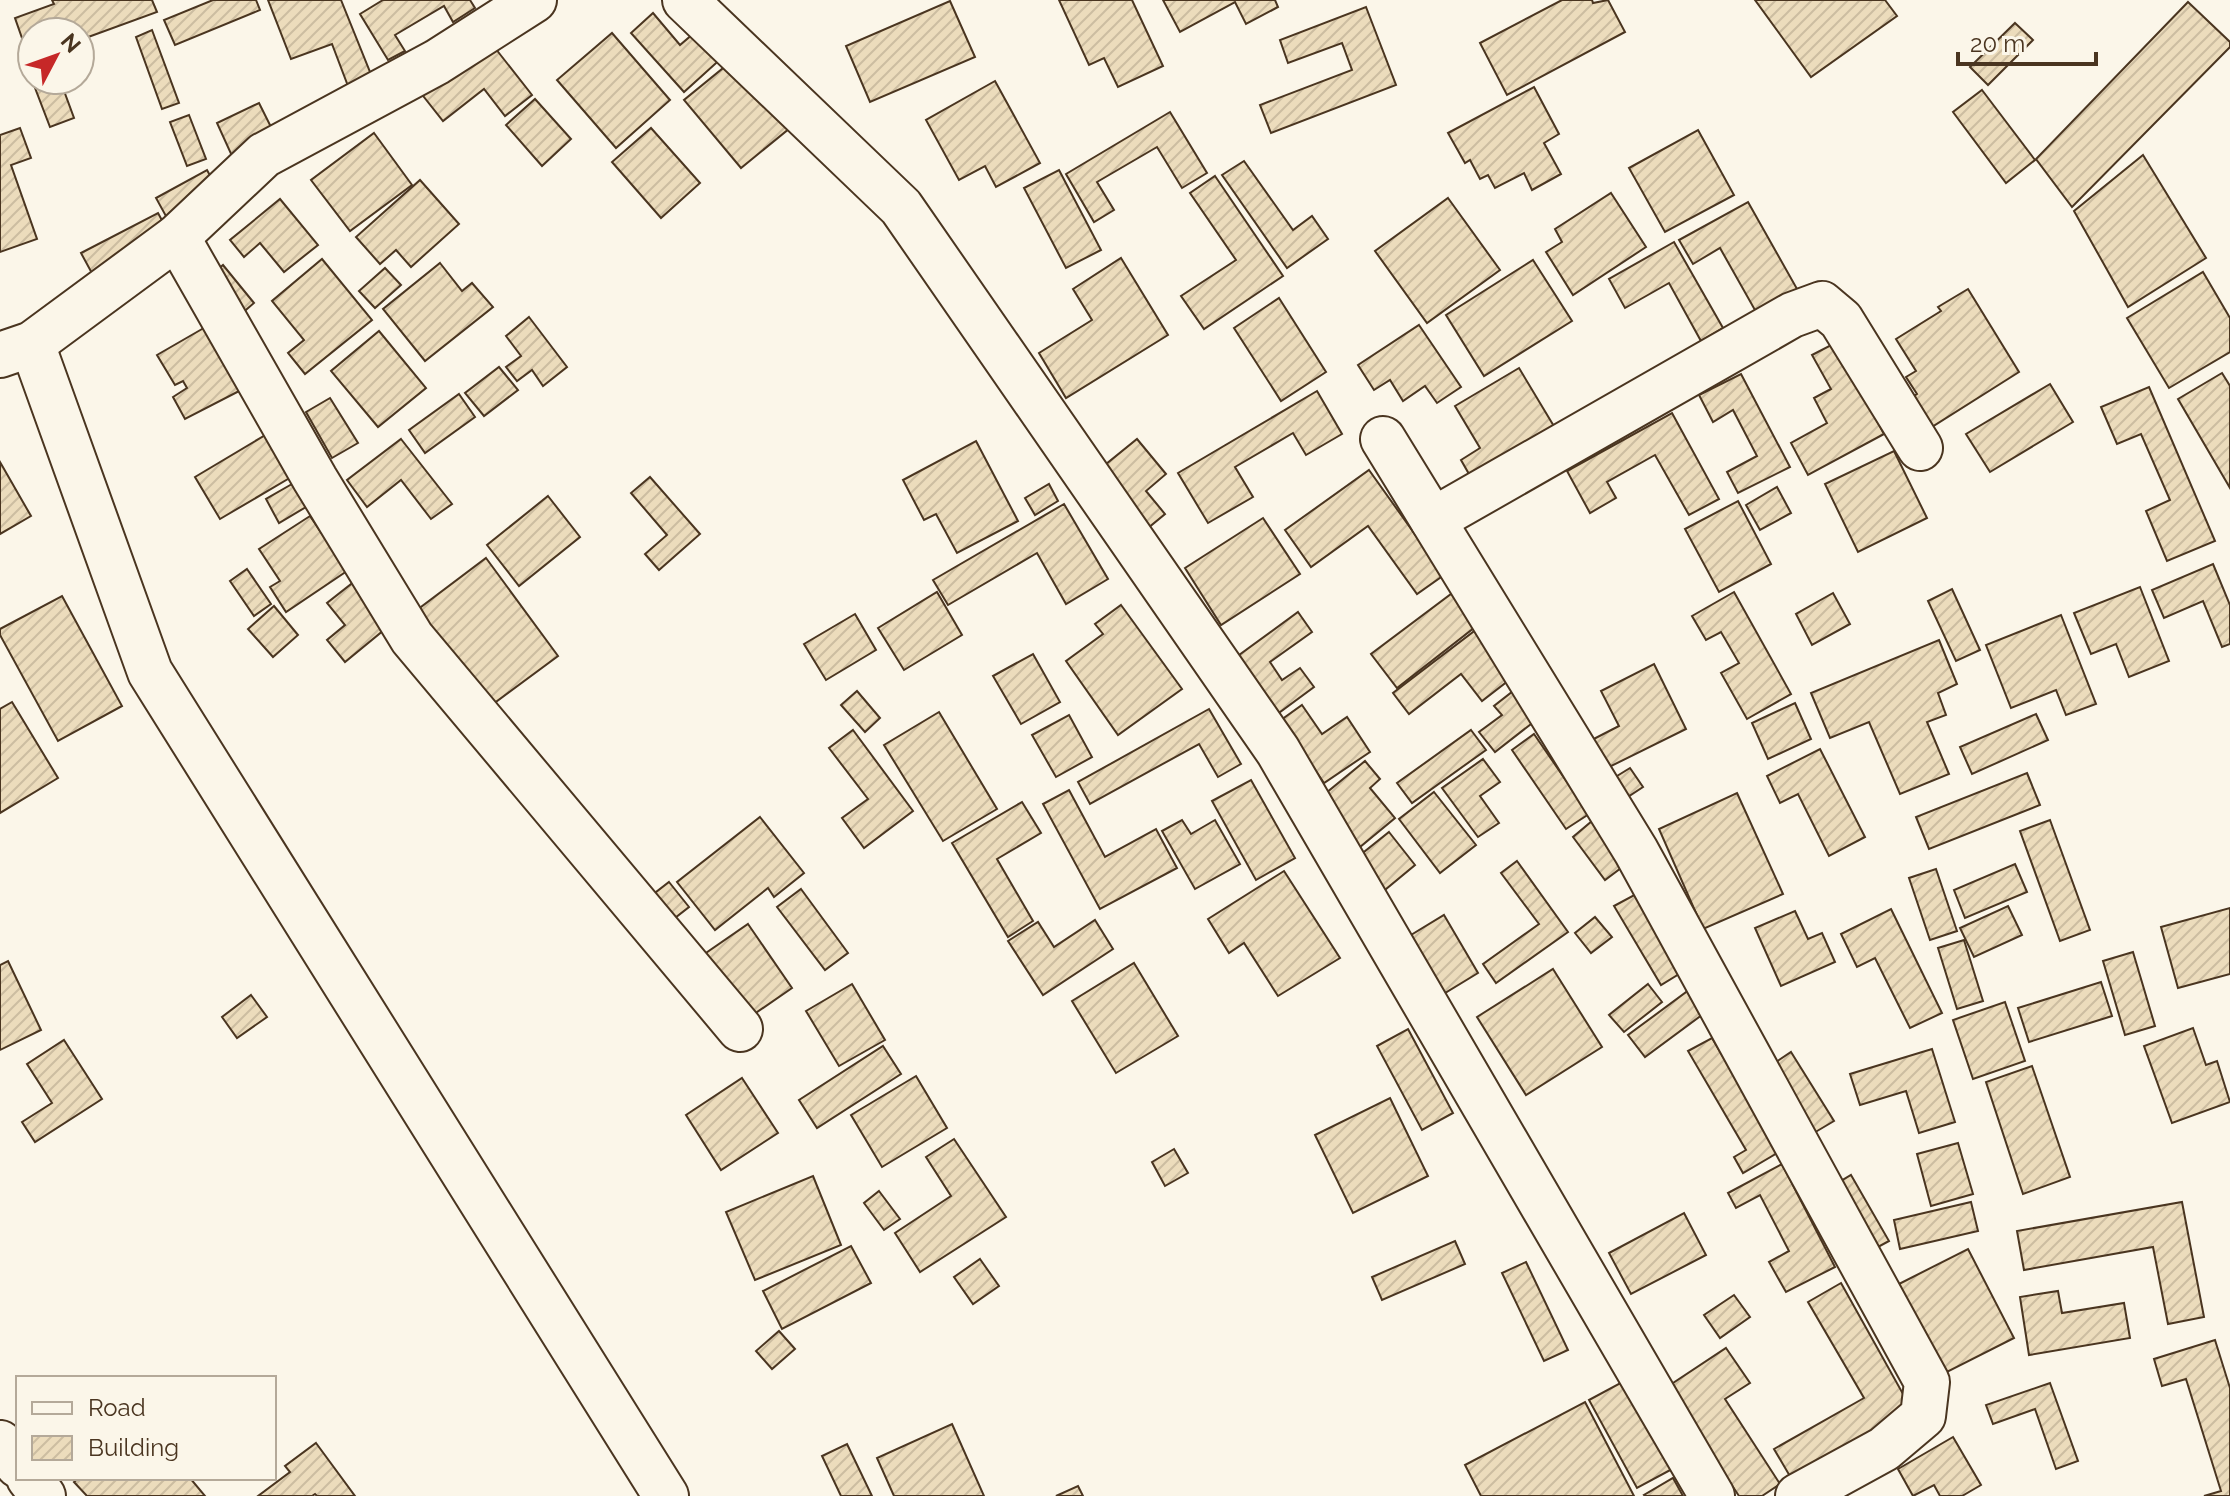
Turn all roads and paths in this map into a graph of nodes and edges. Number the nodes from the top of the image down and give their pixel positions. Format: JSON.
{"nodes":[{"id":1,"x":534,"y":0,"type":"edge"},
{"id":2,"x":685,"y":0,"type":"edge"},
{"id":3,"x":177,"y":237,"type":"junction"},
{"id":4,"x":16,"y":350,"type":"edge"},
{"id":5,"x":1383,"y":439,"type":"dead end"},
{"id":6,"x":1920,"y":448,"type":"dead end"},
{"id":7,"x":1433,"y":520,"type":"junction"},
{"id":8,"x":740,"y":1029,"type":"dead end"},
{"id":9,"x":0,"y":1443,"type":"edge"},
{"id":10,"x":16,"y":1463,"type":"edge"},
{"id":11,"x":31,"y":1480,"type":"edge"},
{"id":12,"x":43,"y":1496,"type":"edge"},
{"id":13,"x":666,"y":1496,"type":"edge"},
{"id":14,"x":1712,"y":1496,"type":"edge"},
{"id":15,"x":1798,"y":1496,"type":"edge"}],
"edges":[{"from":1,"to":3,"type":"street"},
{"from":2,"to":14,"type":"street"},
{"from":3,"to":4,"type":"street"},
{"from":3,"to":8,"type":"street"},
{"from":4,"to":13,"type":"street"},
{"from":5,"to":7,"type":"street"},
{"from":6,"to":7,"type":"street"},
{"from":7,"to":15,"type":"street"},
{"from":9,"to":10,"type":"street"},
{"from":11,"to":12,"type":"street"}]}
